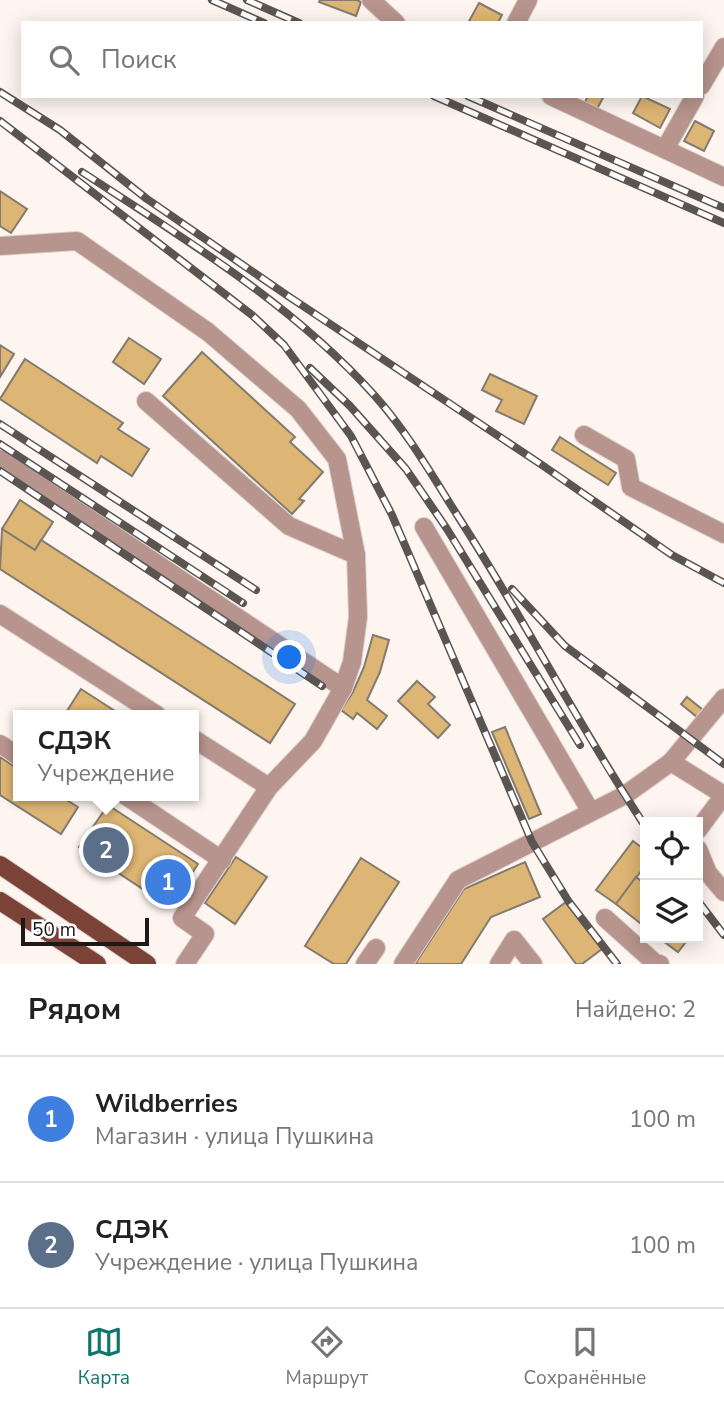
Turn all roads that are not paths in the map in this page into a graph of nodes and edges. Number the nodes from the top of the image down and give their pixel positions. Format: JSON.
{"nodes":[{"id":1,"x":371,"y":0,"type":"edge"},
{"id":2,"x":528,"y":0,"type":"edge"},
{"id":3,"x":394,"y":21,"type":"edge"},
{"id":4,"x":517,"y":21,"type":"edge"},
{"id":5,"x":724,"y":47,"type":"edge"},
{"id":6,"x":703,"y":83,"type":"edge"},
{"id":7,"x":555,"y":98,"type":"edge"},
{"id":8,"x":694,"y":98,"type":"edge"},
{"id":9,"x":665,"y":149,"type":"junction"},
{"id":10,"x":724,"y":177,"type":"edge"},
{"id":11,"x":0,"y":246,"type":"edge"},
{"id":12,"x":146,"y":401,"type":"dead end"},
{"id":13,"x":584,"y":435,"type":"dead end"},
{"id":14,"x":0,"y":460,"type":"edge"},
{"id":15,"x":424,"y":527,"type":"dead end"},
{"id":16,"x":724,"y":534,"type":"edge"},
{"id":17,"x":356,"y":555,"type":"junction"},
{"id":18,"x":0,"y":614,"type":"edge"},
{"id":19,"x":343,"y":688,"type":"junction"},
{"id":20,"x":724,"y":698,"type":"edge"},
{"id":21,"x":149,"y":710,"type":"edge"},
{"id":22,"x":199,"y":741,"type":"edge"},
{"id":23,"x":670,"y":762,"type":"junction"},
{"id":24,"x":269,"y":787,"type":"junction"},
{"id":25,"x":724,"y":795,"type":"edge"},
{"id":26,"x":134,"y":801,"type":"edge"},
{"id":27,"x":591,"y":812,"type":"junction"},
{"id":28,"x":703,"y":823,"type":"edge"},
{"id":29,"x":222,"y":860,"type":"junction"},
{"id":30,"x":703,"y":861,"type":"edge"},
{"id":31,"x":0,"y":866,"type":"edge"},
{"id":32,"x":724,"y":892,"type":"edge"},
{"id":33,"x":0,"y":901,"type":"edge"},
{"id":34,"x":605,"y":918,"type":"dead end"},
{"id":35,"x":376,"y":948,"type":"dead end"},
{"id":36,"x":97,"y":964,"type":"edge"},
{"id":37,"x":147,"y":964,"type":"edge"},
{"id":38,"x":185,"y":964,"type":"edge"},
{"id":39,"x":365,"y":964,"type":"edge"},
{"id":40,"x":403,"y":964,"type":"edge"},
{"id":41,"x":499,"y":964,"type":"edge"},
{"id":42,"x":534,"y":964,"type":"edge"},
{"id":43,"x":660,"y":964,"type":"edge"}],
"edges":[{"from":1,"to":3,"type":"street"},
{"from":2,"to":4,"type":"street"},
{"from":5,"to":6,"type":"street"},
{"from":7,"to":9,"type":"street"},
{"from":8,"to":9,"type":"street"},
{"from":9,"to":10,"type":"street"},
{"from":11,"to":17,"type":"street"},
{"from":12,"to":17,"type":"street"},
{"from":13,"to":16,"type":"street"},
{"from":14,"to":19,"type":"street"},
{"from":15,"to":27,"type":"street"},
{"from":17,"to":19,"type":"street"},
{"from":18,"to":21,"type":"street"},
{"from":19,"to":24,"type":"street"},
{"from":20,"to":23,"type":"street"},
{"from":22,"to":24,"type":"street"},
{"from":23,"to":25,"type":"street"},
{"from":23,"to":27,"type":"street"},
{"from":24,"to":29,"type":"street"},
{"from":25,"to":28,"type":"street"},
{"from":26,"to":29,"type":"street"},
{"from":27,"to":40,"type":"street"},
{"from":29,"to":38,"type":"street"},
{"from":30,"to":32,"type":"street"},
{"from":31,"to":37,"type":"main road"},
{"from":33,"to":36,"type":"main road"},
{"from":34,"to":43,"type":"street"},
{"from":35,"to":39,"type":"street"},
{"from":41,"to":42,"type":"street"}]}
